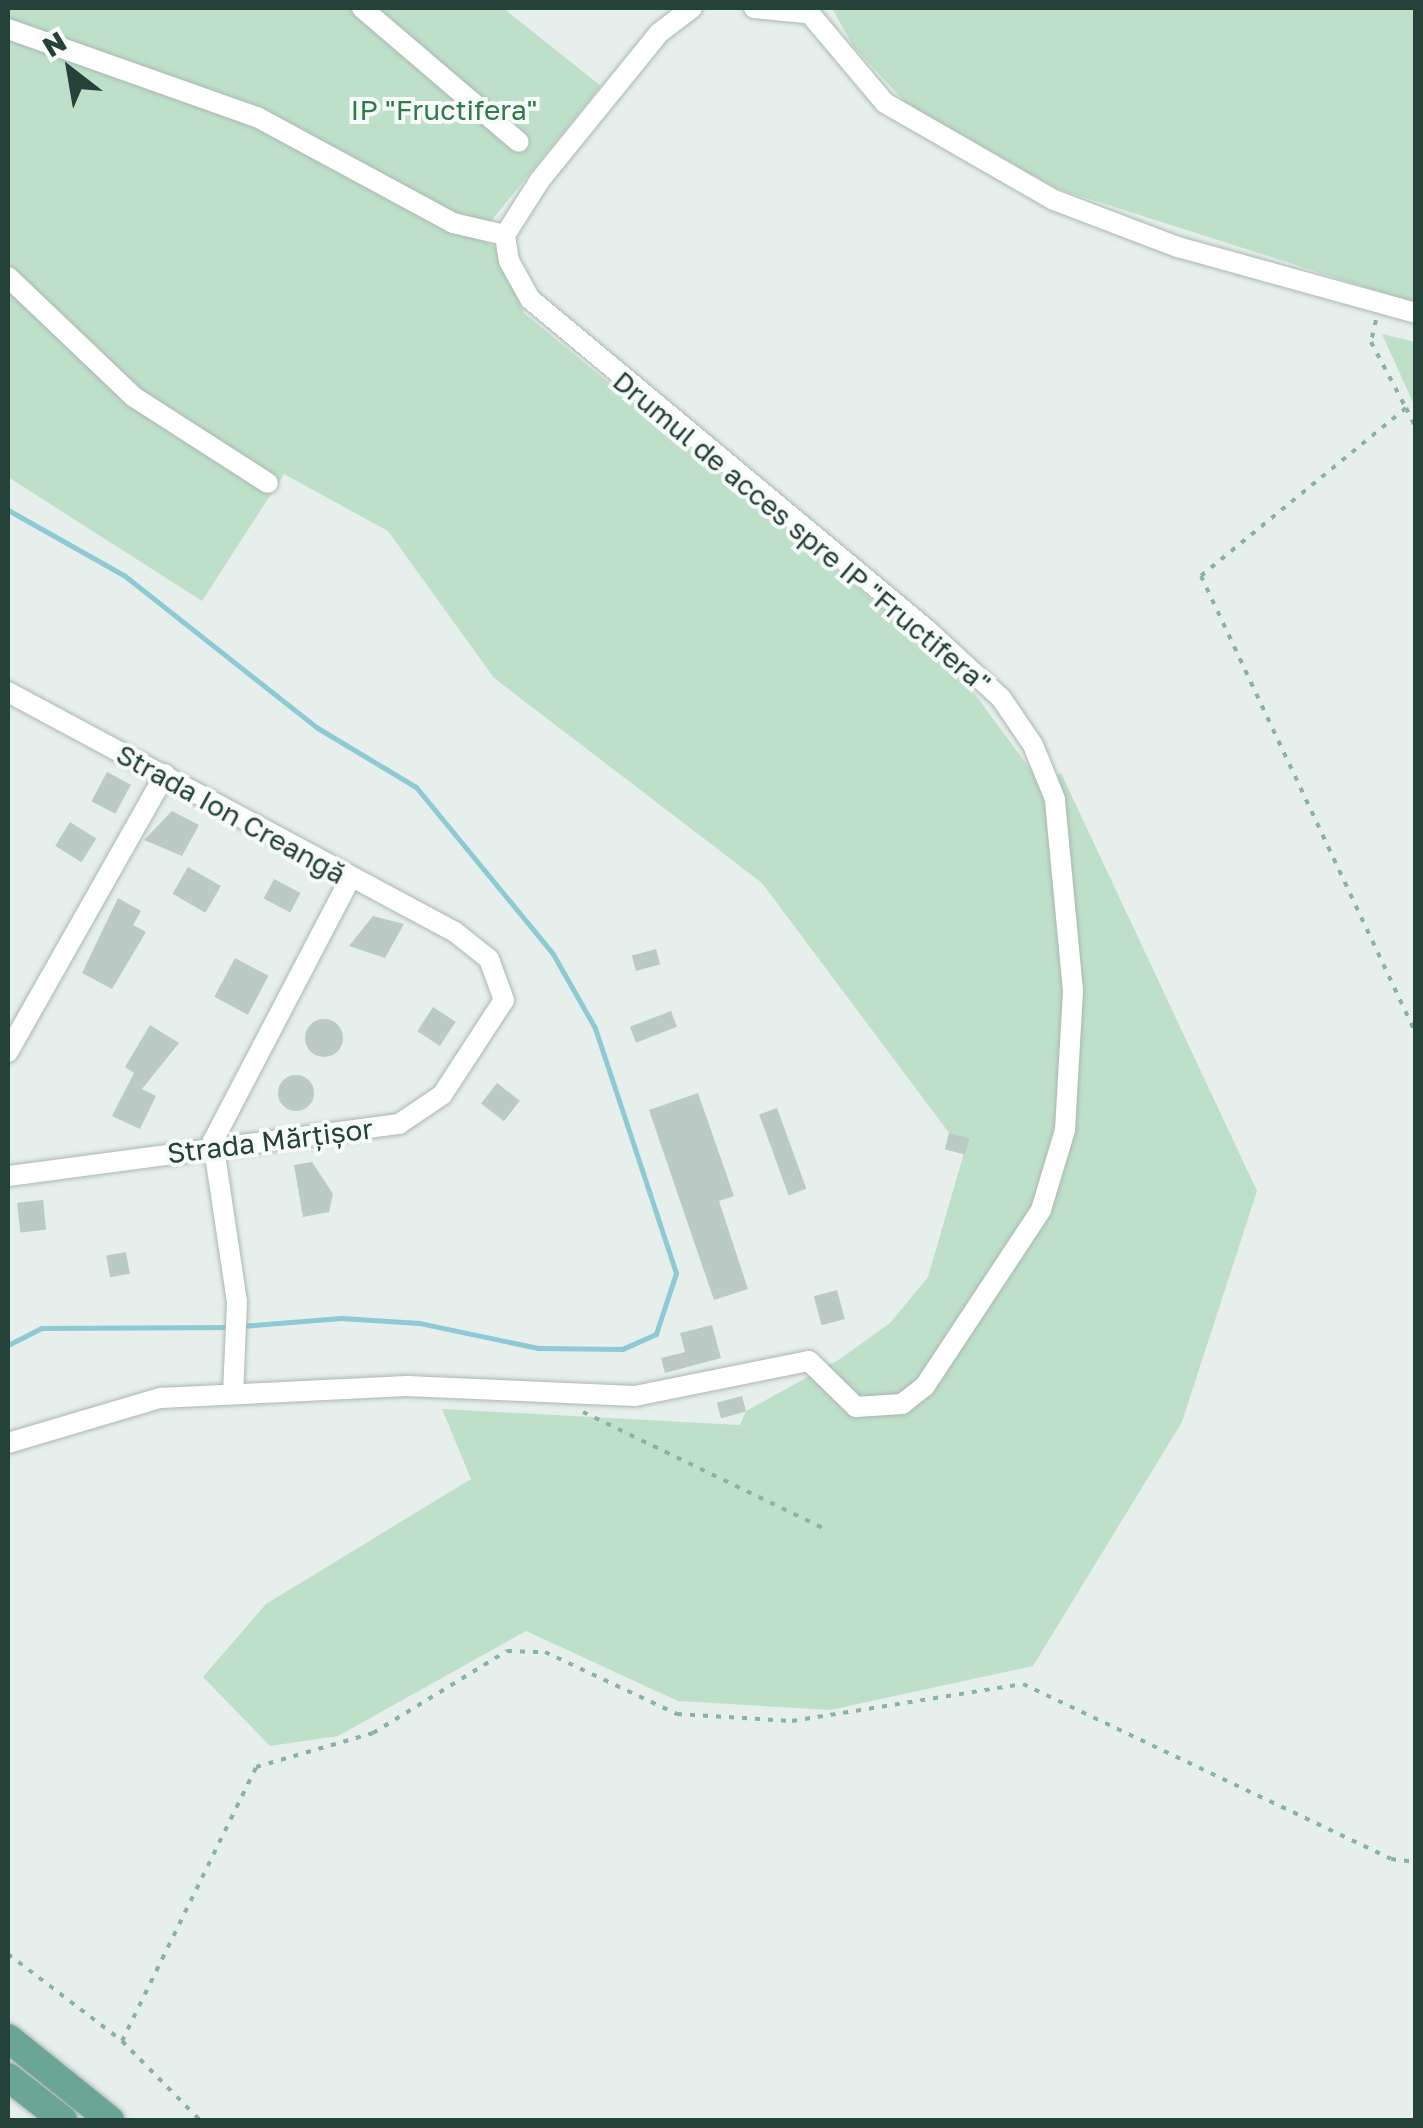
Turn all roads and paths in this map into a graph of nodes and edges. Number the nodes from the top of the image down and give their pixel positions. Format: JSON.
{"nodes":[{"id":1,"x":362,"y":8,"type":"edge"},
{"id":2,"x":692,"y":8,"type":"edge"},
{"id":3,"x":754,"y":8,"type":"edge"},
{"id":4,"x":801,"y":9,"type":"edge"},
{"id":5,"x":8,"y":29,"type":"edge"},
{"id":6,"x":518,"y":142,"type":"dead end"},
{"id":7,"x":506,"y":235,"type":"junction"},
{"id":8,"x":8,"y":276,"type":"edge"},
{"id":9,"x":1380,"y":304,"type":"junction"},
{"id":10,"x":1416,"y":314,"type":"edge"},
{"id":11,"x":1406,"y":408,"type":"junction"},
{"id":12,"x":1416,"y":428,"type":"edge"},
{"id":13,"x":268,"y":482,"type":"dead end"},
{"id":14,"x":8,"y":692,"type":"edge"},
{"id":15,"x":165,"y":774,"type":"junction"},
{"id":16,"x":350,"y":882,"type":"junction"},
{"id":17,"x":455,"y":932,"type":"joint"},
{"id":18,"x":1416,"y":1034,"type":"edge"},
{"id":19,"x":8,"y":1052,"type":"edge"},
{"id":20,"x":212,"y":1147,"type":"junction"},
{"id":21,"x":8,"y":1176,"type":"edge"},
{"id":22,"x":233,"y":1394,"type":"junction"},
{"id":23,"x":576,"y":1394,"type":"junction"},
{"id":24,"x":8,"y":1443,"type":"edge"},
{"id":25,"x":824,"y":1529,"type":"dead end"},
{"id":26,"x":1416,"y":1862,"type":"edge"},
{"id":27,"x":8,"y":1954,"type":"edge"},
{"id":28,"x":8,"y":2038,"type":"edge"},
{"id":29,"x":122,"y":2041,"type":"junction"},
{"id":30,"x":8,"y":2077,"type":"edge"},
{"id":31,"x":63,"y":2120,"type":"edge"},
{"id":32,"x":110,"y":2120,"type":"edge"},
{"id":33,"x":200,"y":2120,"type":"edge"}],
"edges":[{"from":1,"to":6,"type":"street"},
{"from":2,"to":7,"type":"street"},
{"from":3,"to":4,"type":"street"},
{"from":4,"to":9,"type":"street"},
{"from":5,"to":7,"type":"street"},
{"from":7,"to":23,"type":"street","name":"Drumul de acces spre IP \"Fructifera\""},
{"from":8,"to":13,"type":"street"},
{"from":9,"to":10,"type":"street"},
{"from":9,"to":11,"type":"path"},
{"from":11,"to":12,"type":"path"},
{"from":11,"to":18,"type":"path"},
{"from":14,"to":15,"type":"street","name":"Strada Ion Creangă"},
{"from":15,"to":16,"type":"street","name":"Strada Ion Creangă"},
{"from":15,"to":19,"type":"street"},
{"from":16,"to":17,"type":"street","name":"Strada Ion Creangă"},
{"from":16,"to":20,"type":"street"},
{"from":17,"to":20,"type":"street","name":"Strada Mărțișor"},
{"from":20,"to":21,"type":"street","name":"Strada Mărțișor"},
{"from":20,"to":22,"type":"street"},
{"from":22,"to":23,"type":"street"},
{"from":22,"to":24,"type":"street"},
{"from":23,"to":25,"type":"path"},
{"from":26,"to":29,"type":"path"},
{"from":27,"to":29,"type":"path"},
{"from":28,"to":32,"type":"main road"},
{"from":29,"to":33,"type":"path"},
{"from":30,"to":31,"type":"main road"}]}
